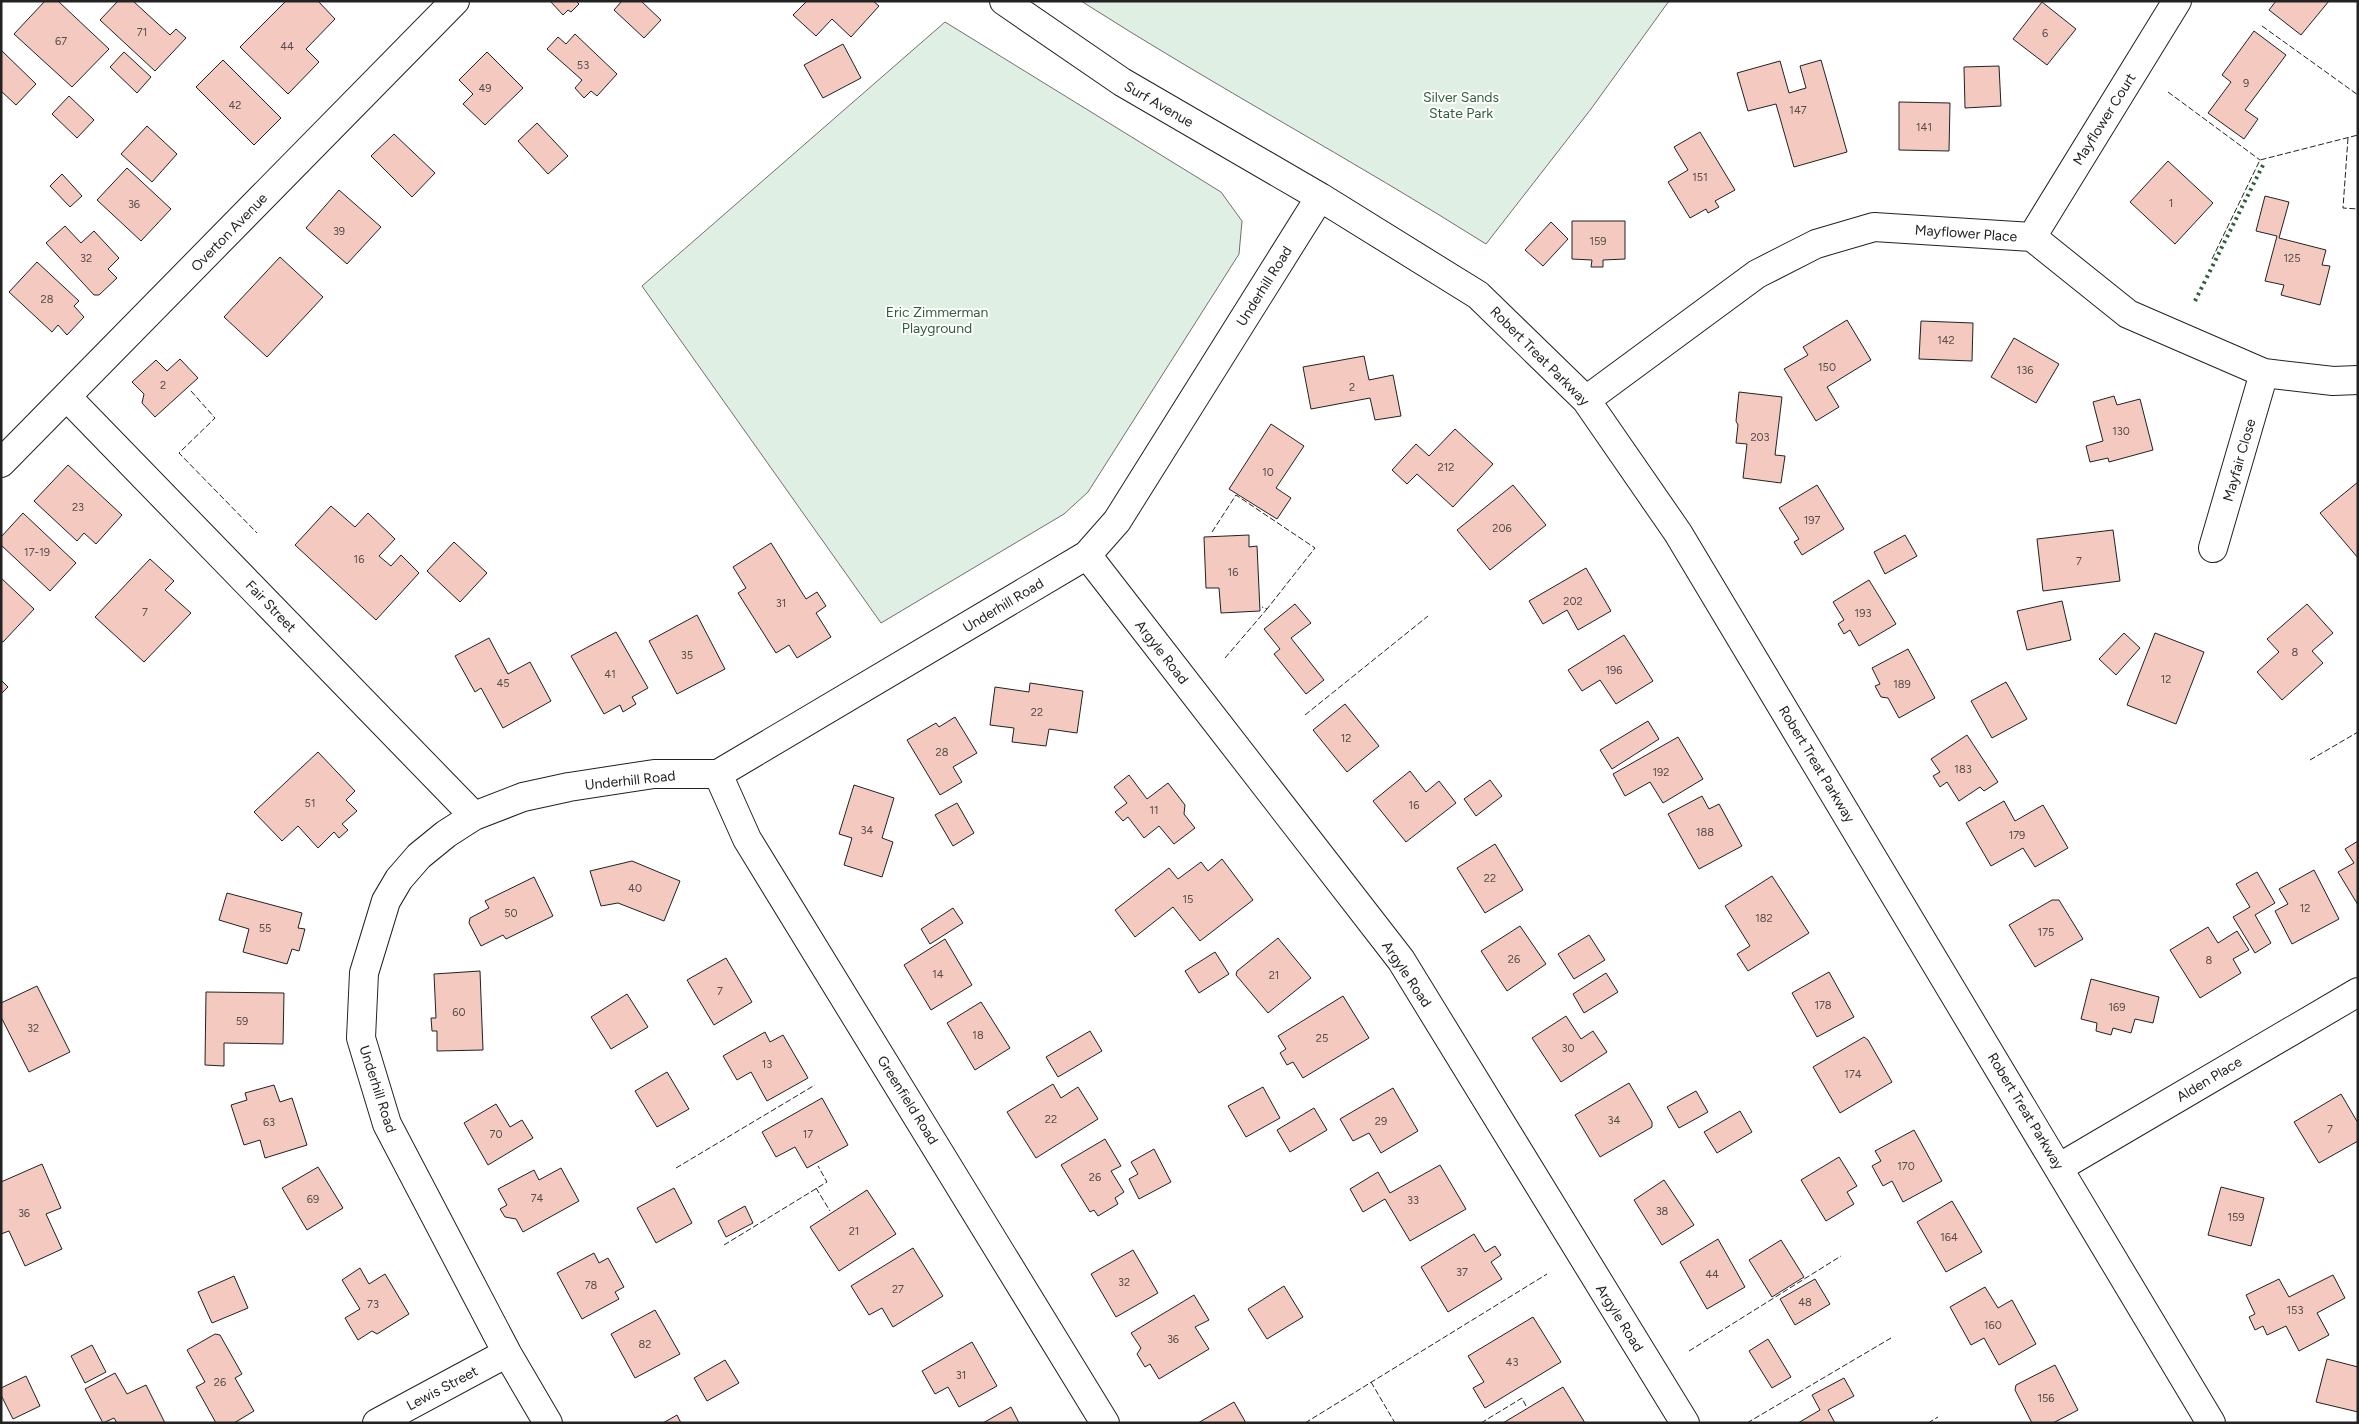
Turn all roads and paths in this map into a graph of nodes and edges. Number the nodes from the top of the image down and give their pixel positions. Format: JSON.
{"nodes":[{"id":1,"x":455,"y":1,"type":"edge"},
{"id":2,"x":1004,"y":1,"type":"edge"},
{"id":3,"x":2177,"y":1,"type":"edge"},
{"id":4,"x":1320,"y":197,"type":"junction"},
{"id":5,"x":2032,"y":237,"type":"junction"},
{"id":6,"x":2264,"y":373,"type":"junction"},
{"id":7,"x":2358,"y":380,"type":"edge"},
{"id":8,"x":67,"y":397,"type":"junction"},
{"id":9,"x":1586,"y":400,"type":"junction"},
{"id":10,"x":1,"y":463,"type":"edge"},
{"id":11,"x":2213,"y":548,"type":"dead end"},
{"id":12,"x":1087,"y":555,"type":"junction"},
{"id":13,"x":718,"y":774,"type":"junction"},
{"id":14,"x":474,"y":816,"type":"junction"},
{"id":15,"x":2358,"y":992,"type":"edge"},
{"id":16,"x":2060,"y":1167,"type":"junction"},
{"id":17,"x":507,"y":1353,"type":"junction"},
{"id":18,"x":377,"y":1423,"type":"edge"},
{"id":19,"x":548,"y":1423,"type":"edge"},
{"id":20,"x":1105,"y":1423,"type":"edge"},
{"id":21,"x":1685,"y":1423,"type":"edge"},
{"id":22,"x":2211,"y":1423,"type":"edge"}],
"edges":[{"from":1,"to":8,"type":"street","name":"Overton Avenue"},
{"from":2,"to":4,"type":"street","name":"Surf Avenue"},
{"from":3,"to":5,"type":"street","name":"Mayflower Court"},
{"from":4,"to":9,"type":"street","name":"Robert Treat Parkway"},
{"from":4,"to":12,"type":"street","name":"Underhill Road"},
{"from":5,"to":6,"type":"street","name":"Mayflower Place"},
{"from":5,"to":9,"type":"street","name":"Mayflower Place"},
{"from":6,"to":7,"type":"street","name":"Mayflower Place"},
{"from":6,"to":11,"type":"street","name":"Mayfair Close"},
{"from":8,"to":10,"type":"street","name":"Overton Avenue"},
{"from":8,"to":14,"type":"street","name":"Fair Street"},
{"from":9,"to":16,"type":"street","name":"Robert Treat Parkway"},
{"from":12,"to":13,"type":"street","name":"Underhill Road"},
{"from":12,"to":21,"type":"street","name":"Argyle Road"},
{"from":13,"to":14,"type":"street","name":"Underhill Road"},
{"from":13,"to":20,"type":"street","name":"Greenfield Road"},
{"from":14,"to":17,"type":"street","name":"Underhill Road"},
{"from":15,"to":16,"type":"street","name":"Alden Place"},
{"from":16,"to":22,"type":"street","name":"Robert Treat Parkway"},
{"from":17,"to":18,"type":"street","name":"Lewis Street"},
{"from":17,"to":19,"type":"street","name":"Underhill Road"}]}
